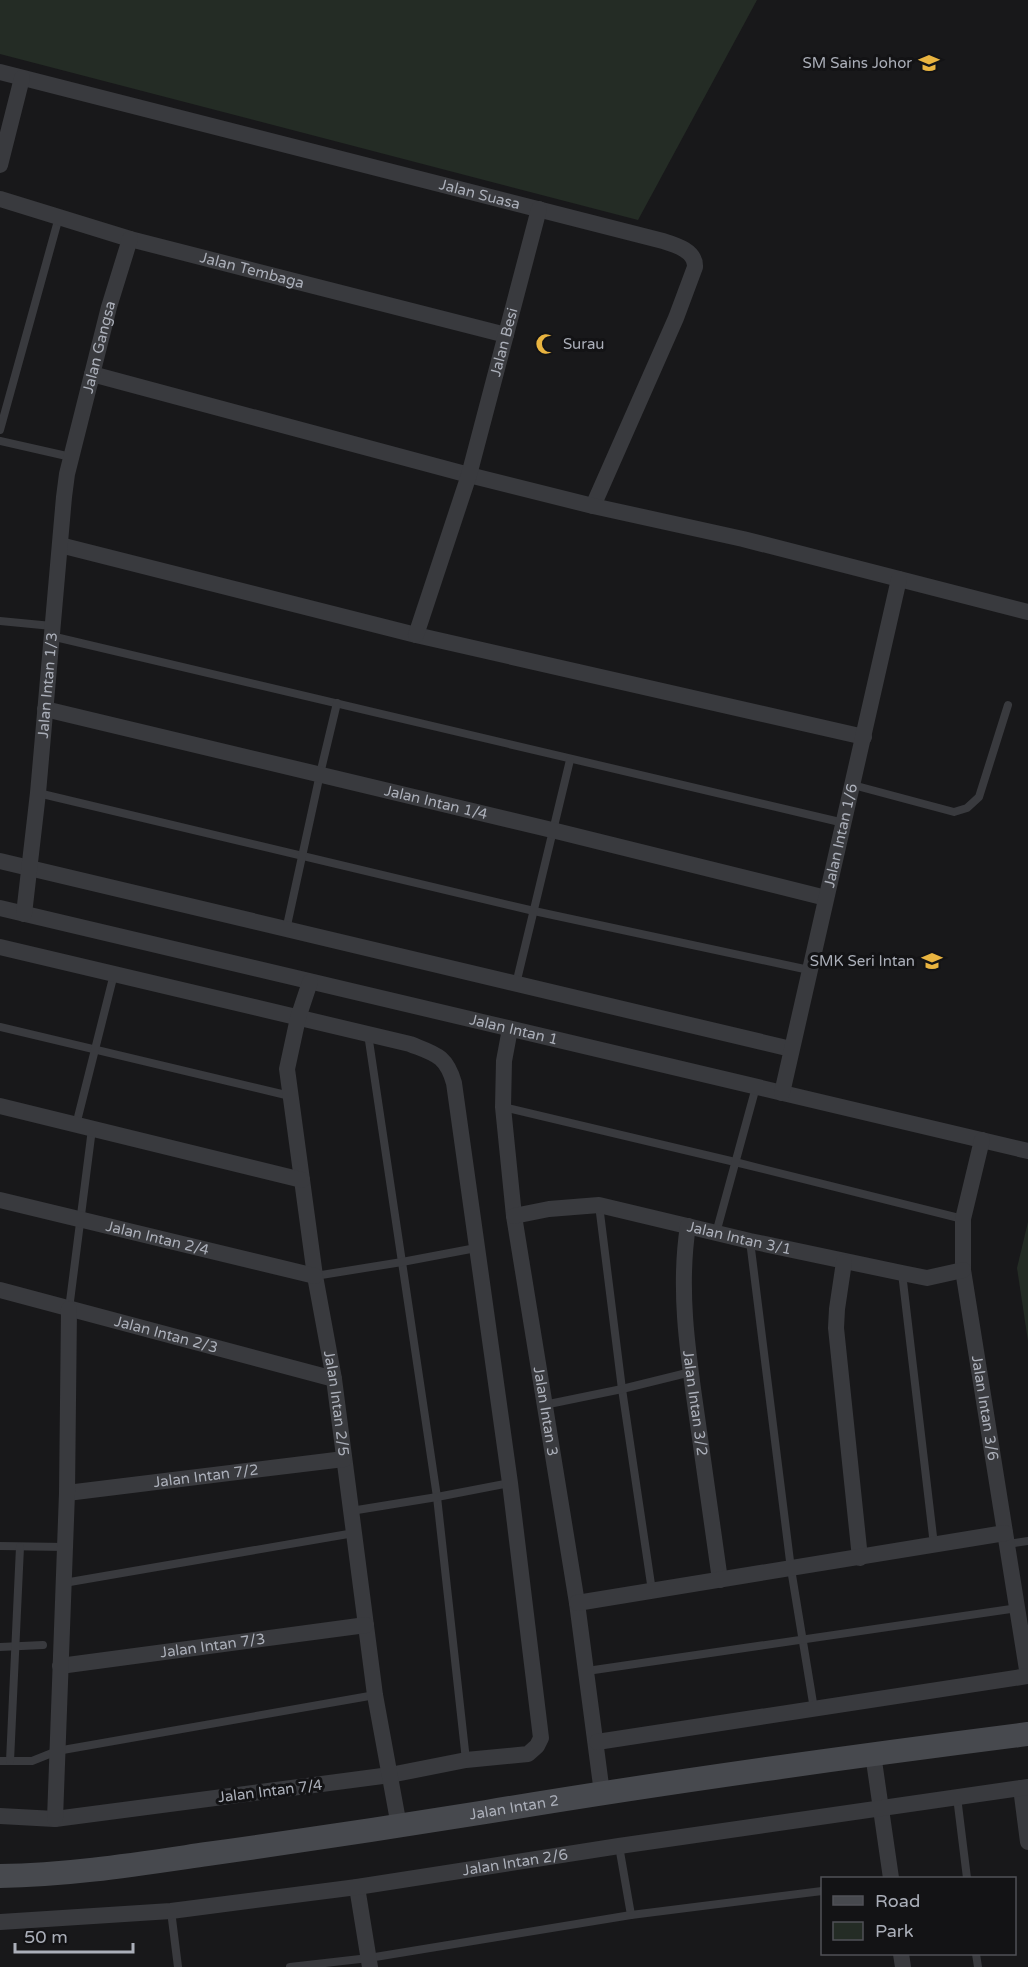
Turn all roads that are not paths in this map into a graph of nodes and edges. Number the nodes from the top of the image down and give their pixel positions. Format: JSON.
{"nodes":[{"id":1,"x":0,"y":72,"type":"edge"},
{"id":2,"x":22,"y":78,"type":"junction"},
{"id":3,"x":0,"y":165,"type":"edge"},
{"id":4,"x":0,"y":199,"type":"edge"},
{"id":5,"x":539,"y":208,"type":"junction"},
{"id":6,"x":59,"y":217,"type":"junction"},
{"id":7,"x":130,"y":239,"type":"junction"},
{"id":8,"x":506,"y":335,"type":"junction"},
{"id":9,"x":92,"y":374,"type":"junction"},
{"id":10,"x":0,"y":430,"type":"edge"},
{"id":11,"x":0,"y":441,"type":"edge"},
{"id":12,"x":71,"y":457,"type":"junction"},
{"id":13,"x":469,"y":475,"type":"junction"},
{"id":14,"x":593,"y":506,"type":"junction"},
{"id":15,"x":60,"y":545,"type":"junction"},
{"id":16,"x":899,"y":579,"type":"junction"},
{"id":17,"x":1022,"y":611,"type":"edge"},
{"id":18,"x":0,"y":621,"type":"edge"},
{"id":19,"x":52,"y":631,"type":"junction"},
{"id":20,"x":416,"y":635,"type":"junction"},
{"id":21,"x":338,"y":703,"type":"junction"},
{"id":22,"x":1008,"y":705,"type":"dead end"},
{"id":23,"x":45,"y":709,"type":"junction"},
{"id":24,"x":864,"y":737,"type":"junction"},
{"id":25,"x":570,"y":760,"type":"junction"},
{"id":26,"x":320,"y":774,"type":"junction"},
{"id":27,"x":853,"y":785,"type":"junction"},
{"id":28,"x":38,"y":793,"type":"junction"},
{"id":29,"x":844,"y":823,"type":"junction"},
{"id":30,"x":552,"y":830,"type":"junction"},
{"id":31,"x":303,"y":857,"type":"junction"},
{"id":32,"x":0,"y":861,"type":"edge"},
{"id":33,"x":30,"y":869,"type":"junction"},
{"id":34,"x":826,"y":898,"type":"junction"},
{"id":35,"x":0,"y":908,"type":"edge"},
{"id":36,"x":534,"y":911,"type":"junction"},
{"id":37,"x":24,"y":914,"type":"junction"},
{"id":38,"x":286,"y":930,"type":"junction"},
{"id":39,"x":0,"y":947,"type":"edge"},
{"id":40,"x":810,"y":970,"type":"junction"},
{"id":41,"x":114,"y":975,"type":"junction"},
{"id":42,"x":310,"y":982,"type":"junction"},
{"id":43,"x":516,"y":984,"type":"junction"},
{"id":44,"x":298,"y":1018,"type":"junction"},
{"id":45,"x":0,"y":1027,"type":"edge"},
{"id":46,"x":510,"y":1029,"type":"junction"},
{"id":47,"x":368,"y":1034,"type":"junction"},
{"id":48,"x":95,"y":1049,"type":"junction"},
{"id":49,"x":791,"y":1049,"type":"junction"},
{"id":50,"x":756,"y":1087,"type":"junction"},
{"id":51,"x":782,"y":1093,"type":"junction"},
{"id":52,"x":290,"y":1096,"type":"junction"},
{"id":53,"x":0,"y":1106,"type":"edge"},
{"id":54,"x":503,"y":1107,"type":"junction"},
{"id":55,"x":84,"y":1127,"type":"junction"},
{"id":56,"x":982,"y":1140,"type":"junction"},
{"id":57,"x":1028,"y":1151,"type":"edge"},
{"id":58,"x":735,"y":1162,"type":"junction"},
{"id":59,"x":302,"y":1180,"type":"junction"},
{"id":60,"x":0,"y":1200,"type":"edge"},
{"id":61,"x":598,"y":1205,"type":"junction"},
{"id":62,"x":514,"y":1216,"type":"junction"},
{"id":63,"x":81,"y":1219,"type":"junction"},
{"id":64,"x":963,"y":1219,"type":"junction"},
{"id":65,"x":688,"y":1226,"type":"junction"},
{"id":66,"x":716,"y":1233,"type":"junction"},
{"id":67,"x":750,"y":1241,"type":"junction"},
{"id":68,"x":476,"y":1248,"type":"junction"},
{"id":69,"x":402,"y":1262,"type":"junction"},
{"id":70,"x":844,"y":1262,"type":"junction"},
{"id":71,"x":963,"y":1270,"type":"junction"},
{"id":72,"x":902,"y":1273,"type":"junction"},
{"id":73,"x":315,"y":1276,"type":"junction"},
{"id":74,"x":0,"y":1290,"type":"edge"},
{"id":75,"x":69,"y":1309,"type":"junction"},
{"id":76,"x":691,"y":1372,"type":"junction"},
{"id":77,"x":334,"y":1379,"type":"junction"},
{"id":78,"x":622,"y":1389,"type":"junction"},
{"id":79,"x":544,"y":1405,"type":"junction"},
{"id":80,"x":344,"y":1459,"type":"junction"},
{"id":81,"x":510,"y":1483,"type":"junction"},
{"id":82,"x":67,"y":1493,"type":"junction"},
{"id":83,"x":437,"y":1497,"type":"junction"},
{"id":84,"x":351,"y":1511,"type":"junction"},
{"id":85,"x":354,"y":1533,"type":"junction"},
{"id":86,"x":1006,"y":1538,"type":"junction"},
{"id":87,"x":1028,"y":1541,"type":"edge"},
{"id":88,"x":934,"y":1545,"type":"junction"},
{"id":89,"x":0,"y":1546,"type":"edge"},
{"id":90,"x":20,"y":1547,"type":"junction"},
{"id":91,"x":65,"y":1547,"type":"junction"},
{"id":92,"x":860,"y":1557,"type":"junction"},
{"id":93,"x":791,"y":1569,"type":"junction"},
{"id":94,"x":720,"y":1580,"type":"junction"},
{"id":95,"x":64,"y":1583,"type":"junction"},
{"id":96,"x":652,"y":1591,"type":"junction"},
{"id":97,"x":577,"y":1603,"type":"junction"},
{"id":98,"x":1018,"y":1608,"type":"junction"},
{"id":99,"x":366,"y":1625,"type":"junction"},
{"id":100,"x":803,"y":1640,"type":"junction"},
{"id":101,"x":43,"y":1645,"type":"dead end"},
{"id":102,"x":0,"y":1647,"type":"edge"},
{"id":103,"x":14,"y":1647,"type":"junction"},
{"id":104,"x":60,"y":1666,"type":"junction"},
{"id":105,"x":587,"y":1671,"type":"junction"},
{"id":106,"x":1028,"y":1676,"type":"edge"},
{"id":107,"x":375,"y":1695,"type":"junction"},
{"id":108,"x":814,"y":1709,"type":"junction"},
{"id":109,"x":1028,"y":1734,"type":"edge"},
{"id":110,"x":597,"y":1742,"type":"junction"},
{"id":111,"x":57,"y":1751,"type":"junction"},
{"id":112,"x":873,"y":1754,"type":"junction"},
{"id":113,"x":465,"y":1760,"type":"junction"},
{"id":114,"x":0,"y":1761,"type":"edge"},
{"id":115,"x":10,"y":1761,"type":"junction"},
{"id":116,"x":390,"y":1775,"type":"junction"},
{"id":117,"x":1024,"y":1787,"type":"edge"},
{"id":118,"x":602,"y":1793,"type":"junction"},
{"id":119,"x":957,"y":1796,"type":"junction"},
{"id":120,"x":881,"y":1809,"type":"junction"},
{"id":121,"x":0,"y":1816,"type":"edge"},
{"id":122,"x":55,"y":1819,"type":"junction"},
{"id":123,"x":399,"y":1826,"type":"junction"},
{"id":124,"x":1028,"y":1842,"type":"edge"},
{"id":125,"x":619,"y":1846,"type":"junction"},
{"id":126,"x":0,"y":1876,"type":"edge"},
{"id":127,"x":891,"y":1877,"type":"edge"},
{"id":128,"x":967,"y":1877,"type":"edge"},
{"id":129,"x":357,"y":1887,"type":"junction"},
{"id":130,"x":821,"y":1891,"type":"edge"},
{"id":131,"x":171,"y":1911,"type":"junction"},
{"id":132,"x":631,"y":1916,"type":"junction"},
{"id":133,"x":0,"y":1922,"type":"edge"},
{"id":134,"x":370,"y":1962,"type":"edge"},
{"id":135,"x":178,"y":1967,"type":"edge"},
{"id":136,"x":290,"y":1967,"type":"edge"}],
"edges":[{"from":1,"to":2,"type":"street","name":"Jalan Suasa"},
{"from":2,"to":3,"type":"street"},
{"from":2,"to":5,"type":"street","name":"Jalan Suasa"},
{"from":4,"to":6,"type":"street","name":"Jalan Tembaga"},
{"from":5,"to":8,"type":"street","name":"Jalan Besi"},
{"from":5,"to":14,"type":"street","name":"Jalan Suasa"},
{"from":6,"to":7,"type":"street","name":"Jalan Tembaga"},
{"from":6,"to":10,"type":"lane"},
{"from":7,"to":8,"type":"street","name":"Jalan Tembaga"},
{"from":7,"to":9,"type":"street","name":"Jalan Gangsa"},
{"from":8,"to":13,"type":"street","name":"Jalan Besi"},
{"from":9,"to":12,"type":"street","name":"Jalan Gangsa"},
{"from":9,"to":13,"type":"street"},
{"from":11,"to":12,"type":"lane"},
{"from":12,"to":15,"type":"street","name":"Jalan Intan 1/3"},
{"from":13,"to":14,"type":"street"},
{"from":13,"to":20,"type":"street","name":"Jalan Besi"},
{"from":14,"to":16,"type":"street"},
{"from":15,"to":19,"type":"street","name":"Jalan Intan 1/3"},
{"from":15,"to":20,"type":"street"},
{"from":16,"to":17,"type":"street"},
{"from":16,"to":24,"type":"street","name":"Jalan Intan 1/6"},
{"from":18,"to":19,"type":"lane"},
{"from":19,"to":21,"type":"lane"},
{"from":19,"to":23,"type":"street","name":"Jalan Intan 1/3"},
{"from":20,"to":24,"type":"street"},
{"from":21,"to":25,"type":"lane"},
{"from":21,"to":26,"type":"lane"},
{"from":22,"to":27,"type":"lane"},
{"from":23,"to":26,"type":"street","name":"Jalan Intan 1/4"},
{"from":23,"to":28,"type":"street","name":"Jalan Intan 1/3"},
{"from":24,"to":27,"type":"street","name":"Jalan Intan 1/6"},
{"from":25,"to":29,"type":"lane"},
{"from":25,"to":30,"type":"lane"},
{"from":26,"to":30,"type":"street","name":"Jalan Intan 1/4"},
{"from":26,"to":31,"type":"lane"},
{"from":27,"to":29,"type":"street","name":"Jalan Intan 1/6"},
{"from":28,"to":31,"type":"lane"},
{"from":28,"to":33,"type":"street","name":"Jalan Intan 1/3"},
{"from":29,"to":34,"type":"street","name":"Jalan Intan 1/6"},
{"from":30,"to":34,"type":"street","name":"Jalan Intan 1/4"},
{"from":30,"to":36,"type":"lane"},
{"from":31,"to":36,"type":"lane"},
{"from":31,"to":38,"type":"lane"},
{"from":32,"to":33,"type":"street"},
{"from":33,"to":37,"type":"street","name":"Jalan Intan 1/3"},
{"from":33,"to":38,"type":"street"},
{"from":34,"to":40,"type":"street","name":"Jalan Intan 1/6"},
{"from":35,"to":37,"type":"street","name":"Jalan Intan 1"},
{"from":36,"to":40,"type":"lane"},
{"from":36,"to":43,"type":"lane"},
{"from":37,"to":42,"type":"street","name":"Jalan Intan 1"},
{"from":38,"to":43,"type":"street"},
{"from":39,"to":41,"type":"street"},
{"from":40,"to":49,"type":"street","name":"Jalan Intan 1/6"},
{"from":41,"to":44,"type":"street"},
{"from":41,"to":48,"type":"lane"},
{"from":42,"to":44,"type":"street","name":"Jalan Intan 2/5"},
{"from":42,"to":46,"type":"street","name":"Jalan Intan 1"},
{"from":43,"to":49,"type":"street"},
{"from":44,"to":47,"type":"street"},
{"from":44,"to":52,"type":"street","name":"Jalan Intan 2/5"},
{"from":45,"to":48,"type":"lane"},
{"from":46,"to":50,"type":"street","name":"Jalan Intan 1"},
{"from":46,"to":54,"type":"street","name":"Jalan Intan 3"},
{"from":47,"to":68,"type":"street"},
{"from":47,"to":69,"type":"lane"},
{"from":48,"to":52,"type":"lane"},
{"from":48,"to":55,"type":"lane"},
{"from":49,"to":51,"type":"street","name":"Jalan Intan 1/6"},
{"from":50,"to":51,"type":"street","name":"Jalan Intan 1"},
{"from":50,"to":58,"type":"lane"},
{"from":51,"to":56,"type":"street","name":"Jalan Intan 1"},
{"from":52,"to":59,"type":"street","name":"Jalan Intan 2/5"},
{"from":53,"to":55,"type":"street"},
{"from":54,"to":58,"type":"lane"},
{"from":54,"to":62,"type":"street","name":"Jalan Intan 3"},
{"from":55,"to":59,"type":"street"},
{"from":55,"to":63,"type":"lane"},
{"from":56,"to":57,"type":"street","name":"Jalan Intan 1"},
{"from":56,"to":64,"type":"street","name":"Jalan Intan 3/6"},
{"from":58,"to":64,"type":"lane"},
{"from":58,"to":66,"type":"lane"},
{"from":59,"to":73,"type":"street","name":"Jalan Intan 2/5"},
{"from":60,"to":63,"type":"street","name":"Jalan Intan 2/4"},
{"from":61,"to":62,"type":"street","name":"Jalan Intan 3/1"},
{"from":61,"to":65,"type":"street","name":"Jalan Intan 3/1"},
{"from":61,"to":78,"type":"lane"},
{"from":62,"to":79,"type":"street","name":"Jalan Intan 3"},
{"from":63,"to":73,"type":"street","name":"Jalan Intan 2/4"},
{"from":63,"to":75,"type":"lane"},
{"from":64,"to":71,"type":"street","name":"Jalan Intan 3/6"},
{"from":65,"to":66,"type":"street","name":"Jalan Intan 3/1"},
{"from":65,"to":76,"type":"street","name":"Jalan Intan 3/2"},
{"from":66,"to":67,"type":"street","name":"Jalan Intan 3/1"},
{"from":67,"to":70,"type":"street","name":"Jalan Intan 3/1"},
{"from":67,"to":93,"type":"lane"},
{"from":68,"to":69,"type":"lane"},
{"from":68,"to":81,"type":"street"},
{"from":69,"to":73,"type":"lane"},
{"from":69,"to":83,"type":"lane"},
{"from":70,"to":72,"type":"street","name":"Jalan Intan 3/1"},
{"from":70,"to":92,"type":"street"},
{"from":71,"to":72,"type":"street","name":"Jalan Intan 3/1"},
{"from":71,"to":86,"type":"street","name":"Jalan Intan 3/6"},
{"from":72,"to":88,"type":"lane"},
{"from":73,"to":77,"type":"street","name":"Jalan Intan 2/5"},
{"from":74,"to":75,"type":"street","name":"Jalan Intan 2/3"},
{"from":75,"to":77,"type":"street","name":"Jalan Intan 2/3"},
{"from":75,"to":82,"type":"street"},
{"from":76,"to":78,"type":"lane"},
{"from":76,"to":94,"type":"street","name":"Jalan Intan 3/2"},
{"from":77,"to":80,"type":"street","name":"Jalan Intan 2/5"},
{"from":78,"to":79,"type":"lane"},
{"from":78,"to":96,"type":"lane"},
{"from":79,"to":97,"type":"street","name":"Jalan Intan 3"},
{"from":80,"to":82,"type":"street","name":"Jalan Intan 7/2"},
{"from":80,"to":84,"type":"street","name":"Jalan Intan 2/5"},
{"from":81,"to":83,"type":"lane"},
{"from":81,"to":113,"type":"street","name":"Jalan Intan 7/4"},
{"from":82,"to":91,"type":"street"},
{"from":83,"to":84,"type":"lane"},
{"from":83,"to":113,"type":"lane"},
{"from":84,"to":85,"type":"street","name":"Jalan Intan 2/5"},
{"from":85,"to":95,"type":"lane"},
{"from":85,"to":99,"type":"street","name":"Jalan Intan 2/5"},
{"from":86,"to":87,"type":"lane"},
{"from":86,"to":88,"type":"street"},
{"from":86,"to":98,"type":"street","name":"Jalan Intan 3/6"},
{"from":88,"to":92,"type":"street"},
{"from":89,"to":90,"type":"lane"},
{"from":90,"to":91,"type":"lane"},
{"from":90,"to":103,"type":"lane"},
{"from":91,"to":95,"type":"street"},
{"from":92,"to":93,"type":"street"},
{"from":93,"to":94,"type":"street"},
{"from":93,"to":100,"type":"lane"},
{"from":94,"to":96,"type":"street"},
{"from":95,"to":104,"type":"street"},
{"from":96,"to":97,"type":"street"},
{"from":97,"to":105,"type":"street","name":"Jalan Intan 3"},
{"from":98,"to":100,"type":"lane"},
{"from":98,"to":106,"type":"street","name":"Jalan Intan 3/6"},
{"from":99,"to":104,"type":"street","name":"Jalan Intan 7/3"},
{"from":99,"to":107,"type":"street","name":"Jalan Intan 2/5"},
{"from":100,"to":105,"type":"lane"},
{"from":100,"to":108,"type":"lane"},
{"from":101,"to":103,"type":"lane"},
{"from":102,"to":103,"type":"lane"},
{"from":103,"to":115,"type":"lane"},
{"from":104,"to":111,"type":"street"},
{"from":105,"to":110,"type":"street","name":"Jalan Intan 3"},
{"from":106,"to":108,"type":"street"},
{"from":107,"to":111,"type":"lane"},
{"from":107,"to":116,"type":"street","name":"Jalan Intan 2/5"},
{"from":108,"to":110,"type":"street"},
{"from":109,"to":112,"type":"street","name":"Jalan Intan 2"},
{"from":110,"to":118,"type":"street","name":"Jalan Intan 3"},
{"from":111,"to":115,"type":"lane"},
{"from":111,"to":122,"type":"street"},
{"from":112,"to":118,"type":"street","name":"Jalan Intan 2"},
{"from":112,"to":120,"type":"street"},
{"from":113,"to":116,"type":"street","name":"Jalan Intan 7/4"},
{"from":114,"to":115,"type":"lane"},
{"from":116,"to":122,"type":"street","name":"Jalan Intan 7/4"},
{"from":116,"to":123,"type":"street","name":"Jalan Intan 2/5"},
{"from":117,"to":119,"type":"street","name":"Jalan Intan 2/6"},
{"from":117,"to":124,"type":"street"},
{"from":118,"to":123,"type":"street","name":"Jalan Intan 2"},
{"from":119,"to":120,"type":"street","name":"Jalan Intan 2/6"},
{"from":119,"to":128,"type":"lane"},
{"from":120,"to":125,"type":"street","name":"Jalan Intan 2/6"},
{"from":120,"to":127,"type":"street"},
{"from":121,"to":122,"type":"street","name":"Jalan Intan 7/4"},
{"from":123,"to":126,"type":"street","name":"Jalan Intan 2"},
{"from":125,"to":129,"type":"street","name":"Jalan Intan 2/6"},
{"from":125,"to":132,"type":"lane"},
{"from":129,"to":131,"type":"street","name":"Jalan Intan 2/6"},
{"from":129,"to":134,"type":"street"},
{"from":130,"to":132,"type":"lane"},
{"from":131,"to":133,"type":"street","name":"Jalan Intan 2/6"},
{"from":131,"to":135,"type":"lane"},
{"from":132,"to":134,"type":"lane"},
{"from":134,"to":136,"type":"lane"}]}
